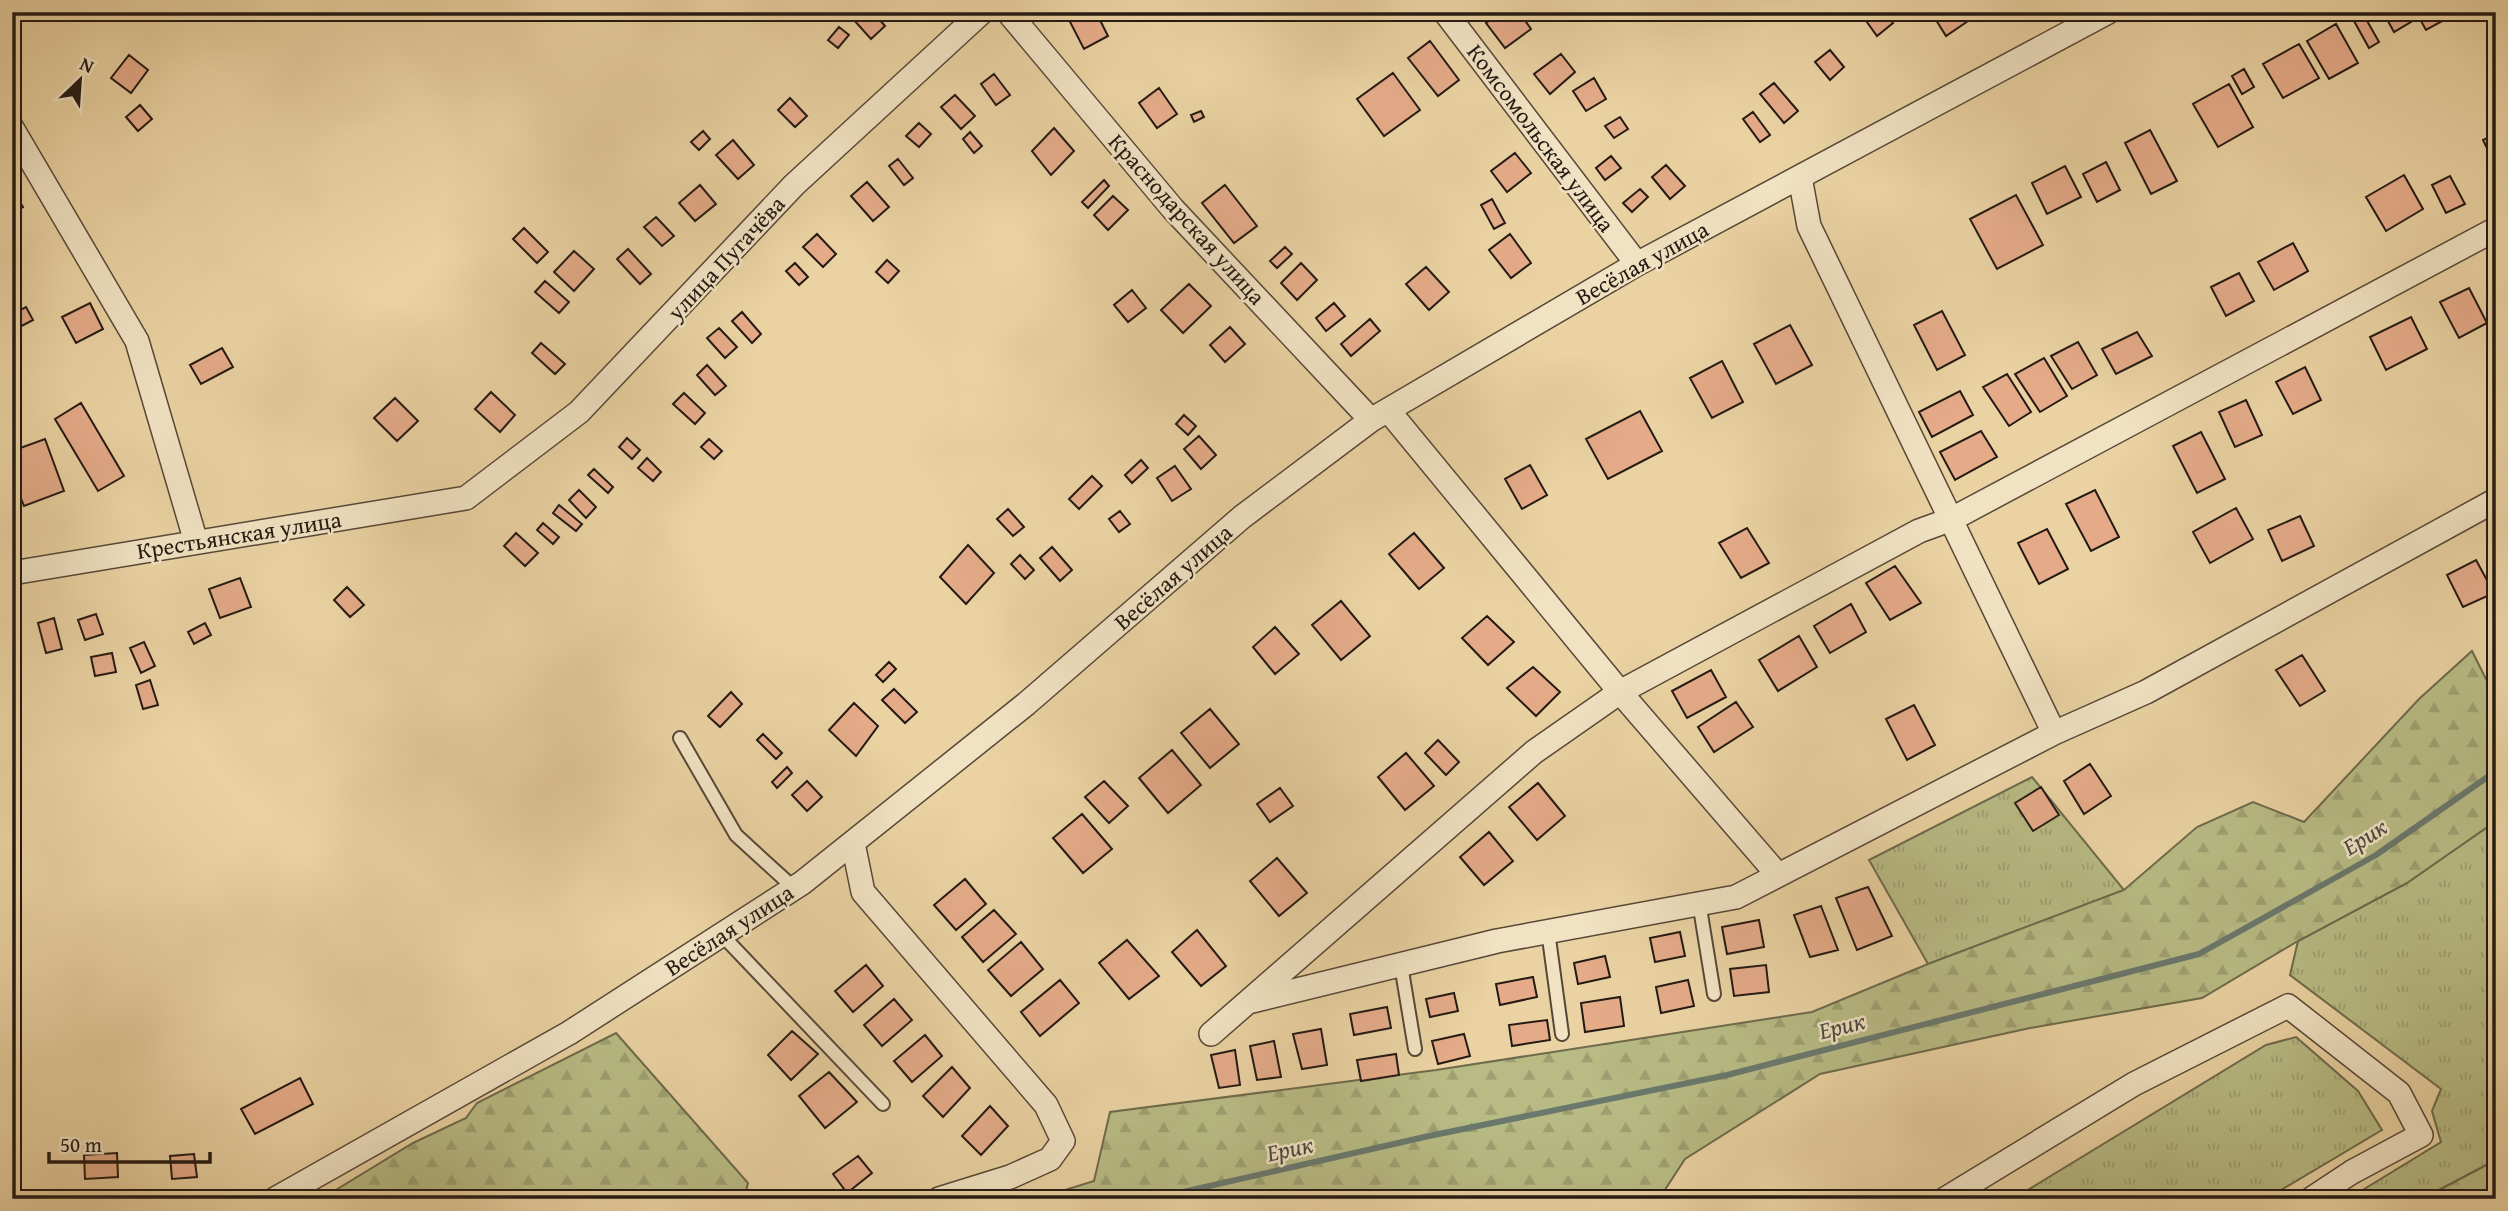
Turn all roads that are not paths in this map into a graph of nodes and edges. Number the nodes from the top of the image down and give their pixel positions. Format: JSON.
{"nodes":[{"id":1,"x":982,"y":12,"type":"edge"},
{"id":2,"x":1009,"y":12,"type":"edge"},
{"id":3,"x":1445,"y":12,"type":"edge"},
{"id":4,"x":2108,"y":12,"type":"edge"},
{"id":5,"x":12,"y":128,"type":"edge"},
{"id":6,"x":1800,"y":177,"type":"junction"},
{"id":7,"x":2496,"y":229,"type":"edge"},
{"id":8,"x":1637,"y":264,"type":"junction"},
{"id":9,"x":1380,"y":415,"type":"junction"},
{"id":10,"x":466,"y":498,"type":"joint"},
{"id":11,"x":2496,"y":500,"type":"edge"},
{"id":12,"x":1952,"y":519,"type":"junction"},
{"id":13,"x":196,"y":542,"type":"junction"},
{"id":14,"x":12,"y":573,"type":"edge"},
{"id":15,"x":1620,"y":692,"type":"junction"},
{"id":16,"x":2054,"y":733,"type":"junction"},
{"id":17,"x":680,"y":738,"type":"dead end"},
{"id":18,"x":853,"y":843,"type":"junction"},
{"id":19,"x":1778,"y":876,"type":"junction"},
{"id":20,"x":794,"y":888,"type":"junction"},
{"id":21,"x":1699,"y":902,"type":"junction"},
{"id":22,"x":1548,"y":931,"type":"junction"},
{"id":23,"x":722,"y":935,"type":"junction"},
{"id":24,"x":1401,"y":965,"type":"junction"},
{"id":25,"x":1714,"y":994,"type":"dead end"},
{"id":26,"x":1248,"y":1002,"type":"junction"},
{"id":27,"x":1211,"y":1034,"type":"dead end"},
{"id":28,"x":1562,"y":1034,"type":"dead end"},
{"id":29,"x":1415,"y":1049,"type":"dead end"},
{"id":30,"x":883,"y":1104,"type":"dead end"},
{"id":31,"x":275,"y":1199,"type":"edge"},
{"id":32,"x":939,"y":1199,"type":"edge"},
{"id":33,"x":1945,"y":1199,"type":"edge"},
{"id":34,"x":2311,"y":1199,"type":"edge"}],
"edges":[{"from":1,"to":10,"type":"street","name":"улица Пугачёва"},
{"from":2,"to":9,"type":"street","name":"Краснодарская улица"},
{"from":3,"to":8,"type":"street","name":"Комсомольская улица"},
{"from":4,"to":6,"type":"street","name":"Весёлая улица"},
{"from":5,"to":13,"type":"street"},
{"from":6,"to":8,"type":"street","name":"Весёлая улица"},
{"from":6,"to":12,"type":"street"},
{"from":7,"to":12,"type":"street"},
{"from":8,"to":9,"type":"street","name":"Весёлая улица"},
{"from":9,"to":15,"type":"street","name":"Краснодарская улица"},
{"from":9,"to":18,"type":"street","name":"Весёлая улица"},
{"from":10,"to":13,"type":"street","name":"Крестьянская улица"},
{"from":11,"to":16,"type":"street"},
{"from":12,"to":15,"type":"street"},
{"from":12,"to":16,"type":"street"},
{"from":13,"to":14,"type":"street","name":"Крестьянская улица"},
{"from":15,"to":19,"type":"street","name":"Краснодарская улица"},
{"from":15,"to":26,"type":"street"},
{"from":16,"to":19,"type":"street"},
{"from":17,"to":20,"type":"lane"},
{"from":18,"to":20,"type":"street","name":"Весёлая улица"},
{"from":18,"to":32,"type":"street"},
{"from":19,"to":21,"type":"street"},
{"from":20,"to":23,"type":"street","name":"Весёлая улица"},
{"from":21,"to":22,"type":"street"},
{"from":21,"to":25,"type":"lane"},
{"from":22,"to":24,"type":"street"},
{"from":22,"to":28,"type":"lane"},
{"from":23,"to":30,"type":"lane"},
{"from":23,"to":31,"type":"street","name":"Весёлая улица"},
{"from":24,"to":26,"type":"street"},
{"from":24,"to":29,"type":"lane"},
{"from":26,"to":27,"type":"street"},
{"from":33,"to":34,"type":"street"}]}
